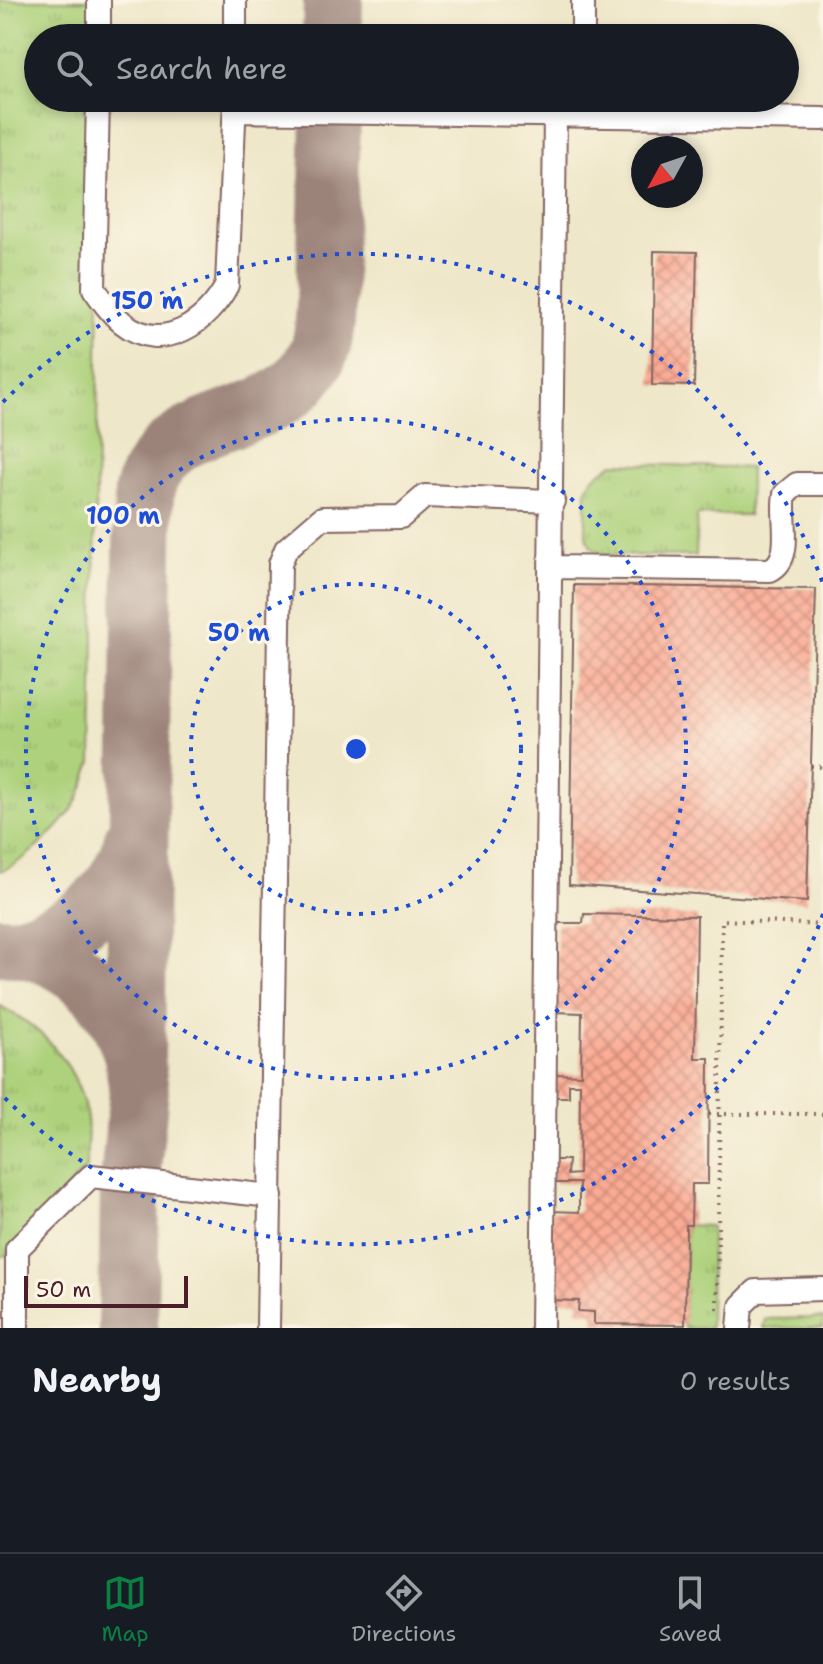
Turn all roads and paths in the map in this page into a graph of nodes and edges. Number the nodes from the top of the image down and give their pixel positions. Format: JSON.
{"nodes":[{"id":1,"x":99,"y":0,"type":"edge"},
{"id":2,"x":235,"y":0,"type":"edge"},
{"id":3,"x":583,"y":0,"type":"edge"},
{"id":4,"x":99,"y":24,"type":"edge"},
{"id":5,"x":235,"y":24,"type":"edge"},
{"id":6,"x":583,"y":24,"type":"edge"},
{"id":7,"x":98,"y":112,"type":"edge"},
{"id":8,"x":235,"y":112,"type":"edge"},
{"id":9,"x":519,"y":112,"type":"edge"},
{"id":10,"x":559,"y":112,"type":"edge"},
{"id":11,"x":693,"y":112,"type":"edge"},
{"id":12,"x":555,"y":113,"type":"junction"},
{"id":13,"x":823,"y":119,"type":"edge"},
{"id":14,"x":823,"y":484,"type":"edge"},
{"id":15,"x":553,"y":501,"type":"junction"},
{"id":16,"x":553,"y":567,"type":"junction"},
{"id":17,"x":811,"y":766,"type":"dead end"},
{"id":18,"x":823,"y":767,"type":"edge"},
{"id":19,"x":823,"y":925,"type":"edge"},
{"id":20,"x":709,"y":1114,"type":"dead end"},
{"id":21,"x":719,"y":1114,"type":"junction"},
{"id":22,"x":823,"y":1114,"type":"edge"},
{"id":23,"x":271,"y":1196,"type":"junction"},
{"id":24,"x":823,"y":1289,"type":"edge"},
{"id":25,"x":717,"y":1313,"type":"dead end"},
{"id":26,"x":17,"y":1328,"type":"edge"},
{"id":27,"x":268,"y":1328,"type":"edge"},
{"id":28,"x":542,"y":1328,"type":"edge"},
{"id":29,"x":739,"y":1328,"type":"edge"}],
"edges":[{"from":1,"to":4,"type":"lane"},
{"from":2,"to":5,"type":"lane"},
{"from":3,"to":6,"type":"lane"},
{"from":7,"to":8,"type":"lane"},
{"from":9,"to":12,"type":"lane"},
{"from":10,"to":12,"type":"lane"},
{"from":11,"to":13,"type":"lane"},
{"from":12,"to":15,"type":"lane"},
{"from":14,"to":16,"type":"lane"},
{"from":15,"to":16,"type":"lane"},
{"from":15,"to":23,"type":"lane"},
{"from":16,"to":28,"type":"lane"},
{"from":17,"to":18,"type":"path"},
{"from":19,"to":21,"type":"path"},
{"from":20,"to":21,"type":"path"},
{"from":21,"to":22,"type":"path"},
{"from":21,"to":25,"type":"path"},
{"from":23,"to":26,"type":"lane"},
{"from":23,"to":27,"type":"lane"},
{"from":24,"to":29,"type":"lane"}]}
